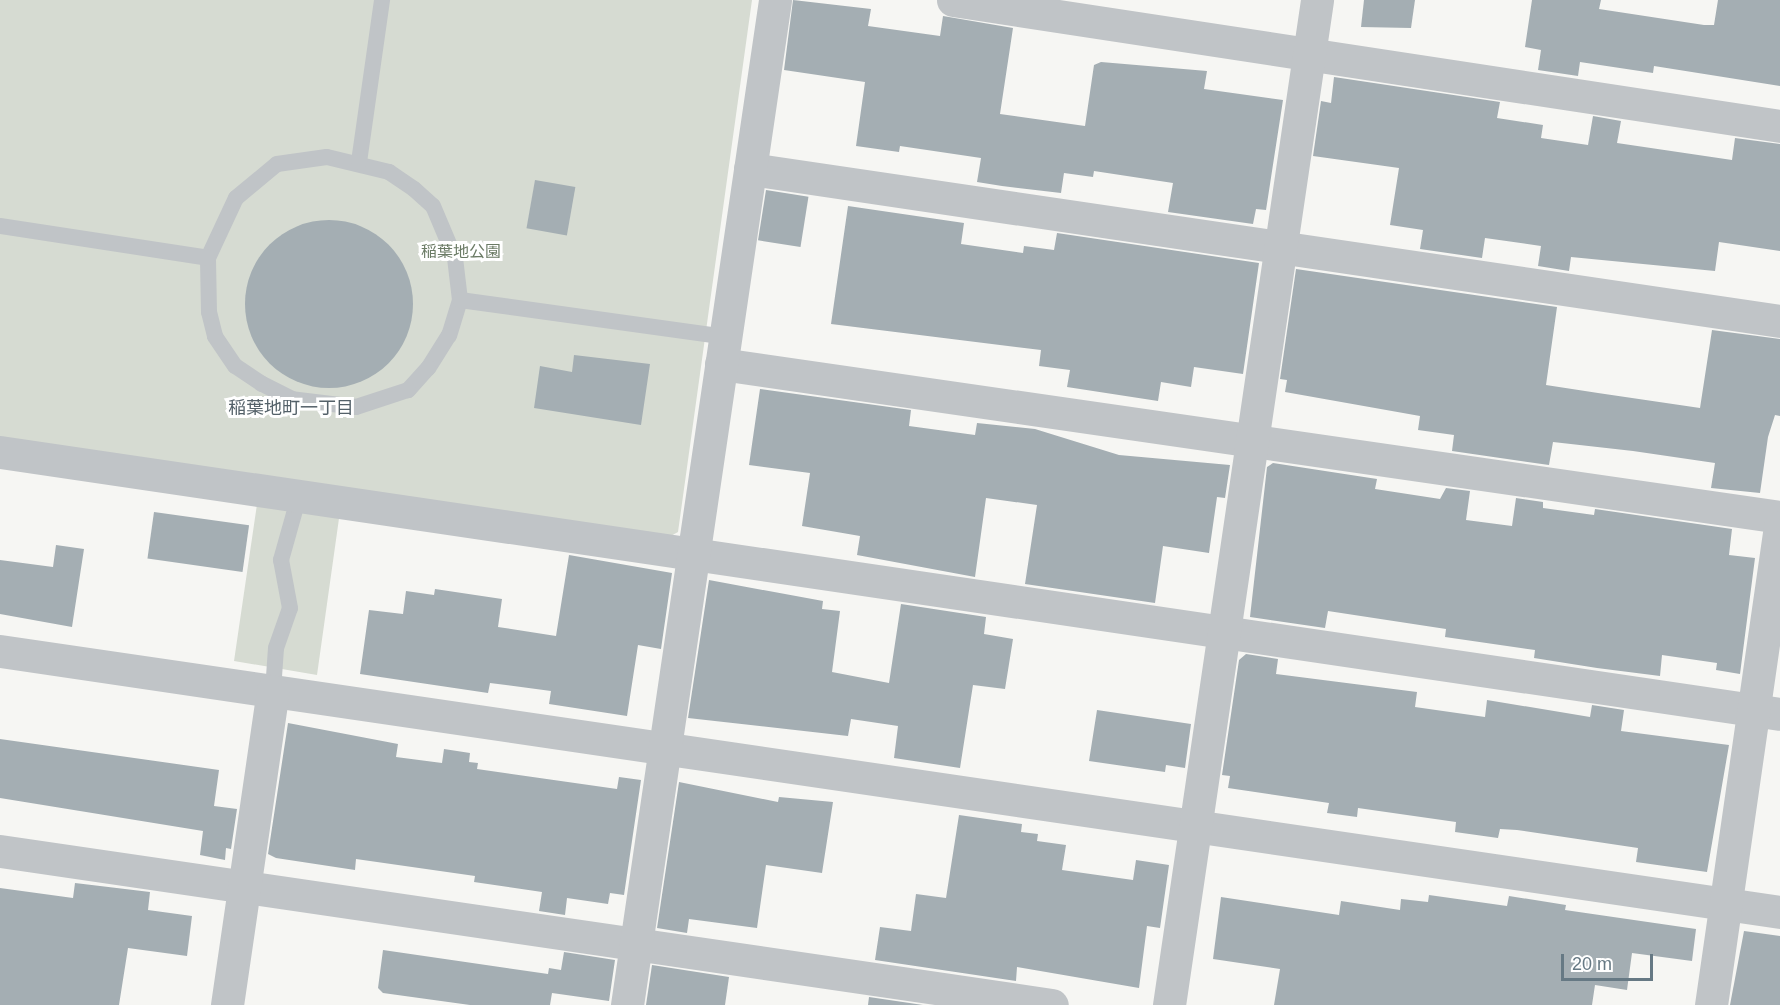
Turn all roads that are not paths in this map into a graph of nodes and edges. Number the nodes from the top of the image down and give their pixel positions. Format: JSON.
{"nodes":[{"id":1,"x":382,"y":0,"type":"edge"},
{"id":2,"x":775,"y":0,"type":"edge"},
{"id":3,"x":953,"y":0,"type":"edge"},
{"id":4,"x":1317,"y":0,"type":"edge"},
{"id":5,"x":1310,"y":54,"type":"junction"},
{"id":6,"x":1780,"y":126,"type":"edge"},
{"id":7,"x":359,"y":162,"type":"junction"},
{"id":8,"x":750,"y":170,"type":"junction"},
{"id":9,"x":0,"y":226,"type":"edge"},
{"id":10,"x":1281,"y":248,"type":"junction"},
{"id":11,"x":208,"y":258,"type":"junction"},
{"id":12,"x":460,"y":300,"type":"junction"},
{"id":13,"x":1780,"y":321,"type":"edge"},
{"id":14,"x":723,"y":350,"type":"junction"},
{"id":15,"x":1253,"y":441,"type":"junction"},
{"id":16,"x":0,"y":452,"type":"edge"},
{"id":17,"x":299,"y":496,"type":"junction"},
{"id":18,"x":1780,"y":517,"type":"edge"},
{"id":19,"x":1780,"y":527,"type":"edge"},
{"id":20,"x":693,"y":555,"type":"junction"},
{"id":21,"x":1224,"y":633,"type":"junction"},
{"id":22,"x":0,"y":651,"type":"edge"},
{"id":23,"x":273,"y":691,"type":"junction"},
{"id":24,"x":1767,"y":712,"type":"edge"},
{"id":25,"x":664,"y":748,"type":"junction"},
{"id":26,"x":1196,"y":826,"type":"junction"},
{"id":27,"x":0,"y":851,"type":"edge"},
{"id":28,"x":244,"y":887,"type":"junction"},
{"id":29,"x":1726,"y":904,"type":"junction"},
{"id":30,"x":1780,"y":912,"type":"edge"},
{"id":31,"x":635,"y":945,"type":"junction"},
{"id":32,"x":226,"y":1005,"type":"edge"},
{"id":33,"x":627,"y":1005,"type":"edge"},
{"id":34,"x":1052,"y":1005,"type":"edge"},
{"id":35,"x":1169,"y":1005,"type":"edge"},
{"id":36,"x":1711,"y":1005,"type":"edge"}],
"edges":[{"from":1,"to":7,"type":"lane"},
{"from":2,"to":8,"type":"street"},
{"from":3,"to":5,"type":"street"},
{"from":4,"to":5,"type":"street"},
{"from":5,"to":6,"type":"street"},
{"from":5,"to":10,"type":"street"},
{"from":7,"to":11,"type":"lane"},
{"from":7,"to":12,"type":"lane"},
{"from":8,"to":10,"type":"street"},
{"from":8,"to":14,"type":"street"},
{"from":9,"to":11,"type":"lane"},
{"from":10,"to":13,"type":"street"},
{"from":10,"to":15,"type":"street"},
{"from":11,"to":12,"type":"lane"},
{"from":12,"to":14,"type":"lane"},
{"from":14,"to":15,"type":"street"},
{"from":14,"to":20,"type":"street"},
{"from":15,"to":18,"type":"street"},
{"from":15,"to":21,"type":"street"},
{"from":16,"to":17,"type":"street"},
{"from":17,"to":20,"type":"street"},
{"from":17,"to":23,"type":"lane"},
{"from":19,"to":24,"type":"street"},
{"from":20,"to":21,"type":"street"},
{"from":20,"to":25,"type":"street"},
{"from":21,"to":24,"type":"street"},
{"from":21,"to":26,"type":"street"},
{"from":22,"to":23,"type":"street"},
{"from":23,"to":25,"type":"street"},
{"from":23,"to":28,"type":"street"},
{"from":24,"to":29,"type":"street"},
{"from":25,"to":26,"type":"street"},
{"from":25,"to":31,"type":"street"},
{"from":26,"to":29,"type":"street"},
{"from":26,"to":35,"type":"street"},
{"from":27,"to":28,"type":"street"},
{"from":28,"to":31,"type":"street"},
{"from":28,"to":32,"type":"street"},
{"from":29,"to":30,"type":"street"},
{"from":29,"to":36,"type":"street"},
{"from":31,"to":33,"type":"street"},
{"from":31,"to":34,"type":"street"}]}
